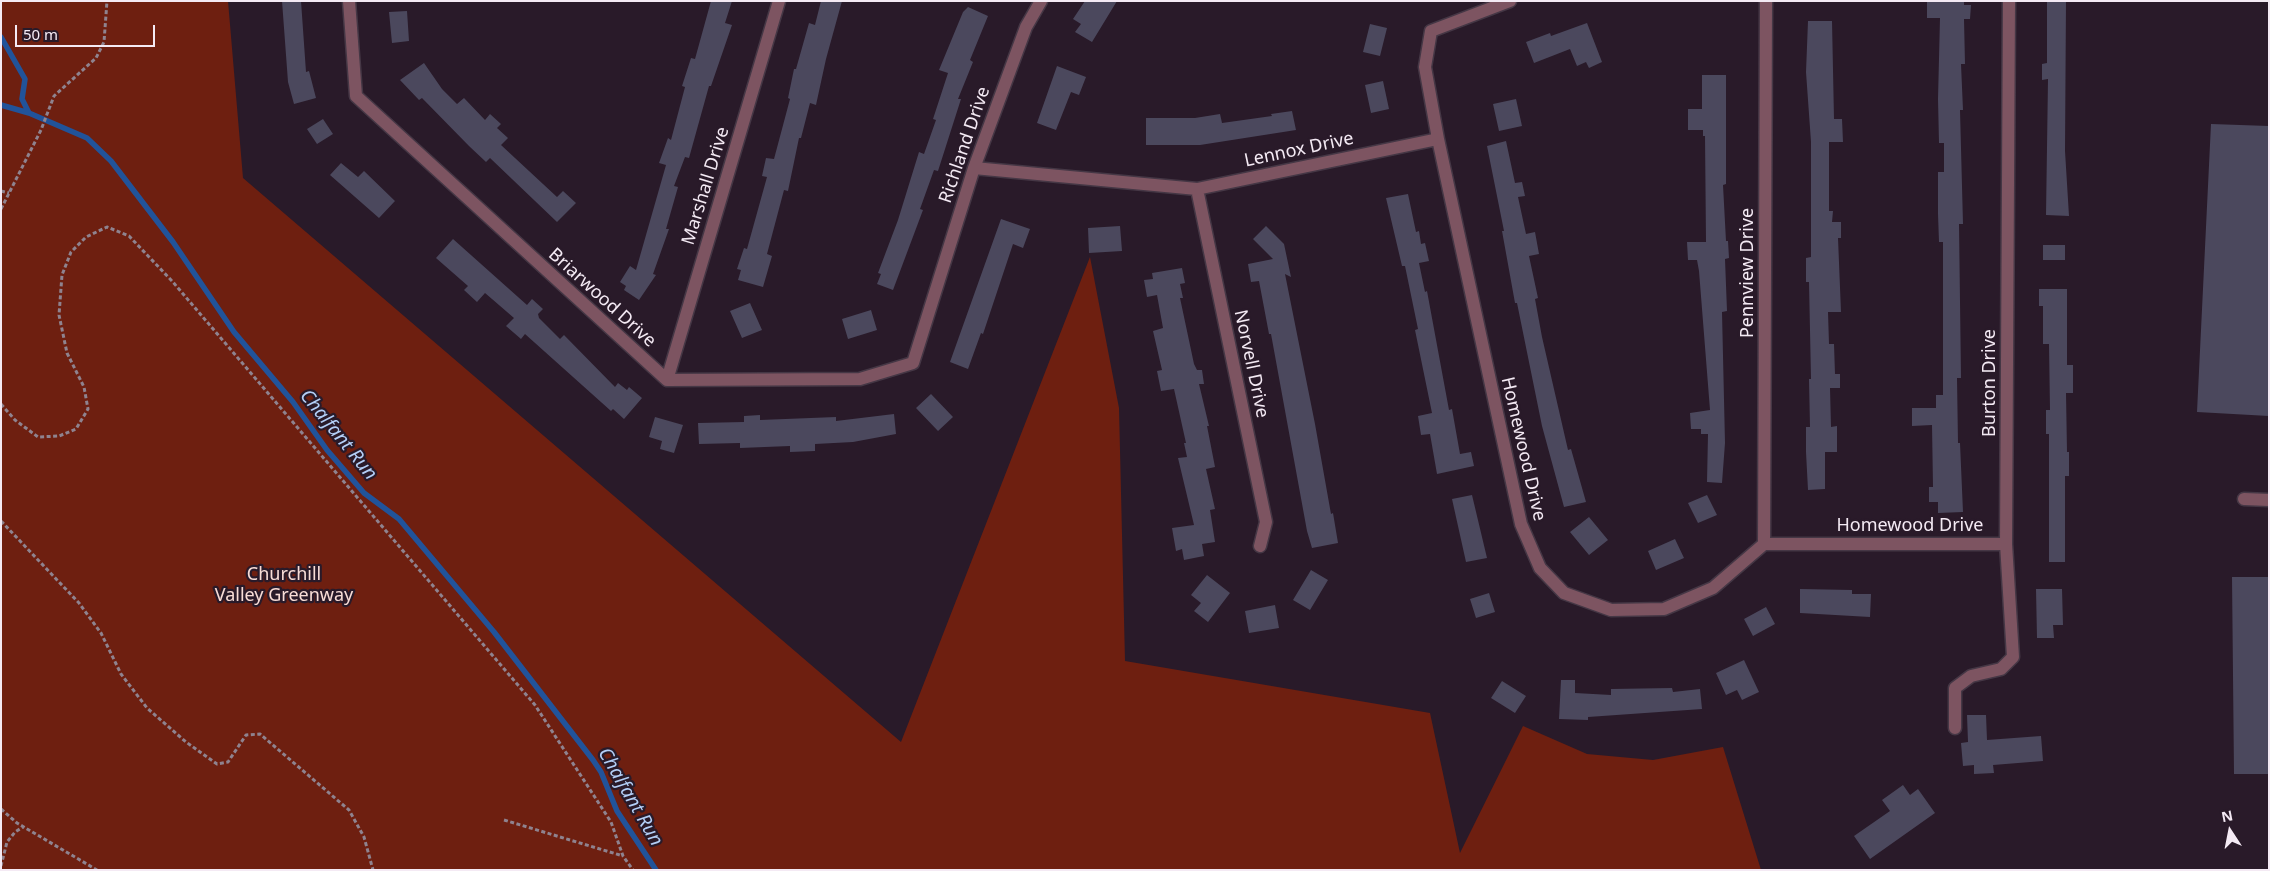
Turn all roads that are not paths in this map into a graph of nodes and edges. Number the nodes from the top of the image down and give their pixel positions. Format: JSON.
{"nodes":[{"id":1,"x":349,"y":1,"type":"edge"},
{"id":2,"x":779,"y":1,"type":"edge"},
{"id":3,"x":1041,"y":1,"type":"edge"},
{"id":4,"x":1510,"y":1,"type":"edge"},
{"id":5,"x":1766,"y":1,"type":"edge"},
{"id":6,"x":2010,"y":1,"type":"edge"},
{"id":7,"x":1438,"y":139,"type":"junction"},
{"id":8,"x":974,"y":168,"type":"junction"},
{"id":9,"x":1197,"y":189,"type":"junction"},
{"id":10,"x":666,"y":380,"type":"junction"},
{"id":11,"x":2244,"y":499,"type":"dead end"},
{"id":12,"x":2269,"y":500,"type":"edge"},
{"id":13,"x":1764,"y":544,"type":"junction"},
{"id":14,"x":2006,"y":544,"type":"junction"},
{"id":15,"x":1260,"y":546,"type":"dead end"},
{"id":16,"x":1955,"y":728,"type":"dead end"}],
"edges":[{"from":1,"to":10,"type":"street","name":"Briarwood Drive"},
{"from":2,"to":10,"type":"street","name":"Marshall Drive"},
{"from":3,"to":8,"type":"street","name":"Richland Drive"},
{"from":4,"to":7,"type":"street"},
{"from":5,"to":13,"type":"street","name":"Pennview Drive"},
{"from":6,"to":14,"type":"street","name":"Burton Drive"},
{"from":7,"to":9,"type":"street","name":"Lennox Drive"},
{"from":7,"to":13,"type":"street","name":"Homewood Drive"},
{"from":8,"to":9,"type":"street","name":"Lennox Drive"},
{"from":8,"to":10,"type":"street","name":"Richland Drive"},
{"from":9,"to":15,"type":"street","name":"Norvell Drive"},
{"from":11,"to":12,"type":"street"},
{"from":13,"to":14,"type":"street","name":"Homewood Drive"},
{"from":14,"to":16,"type":"street","name":"Burton Drive"}]}
